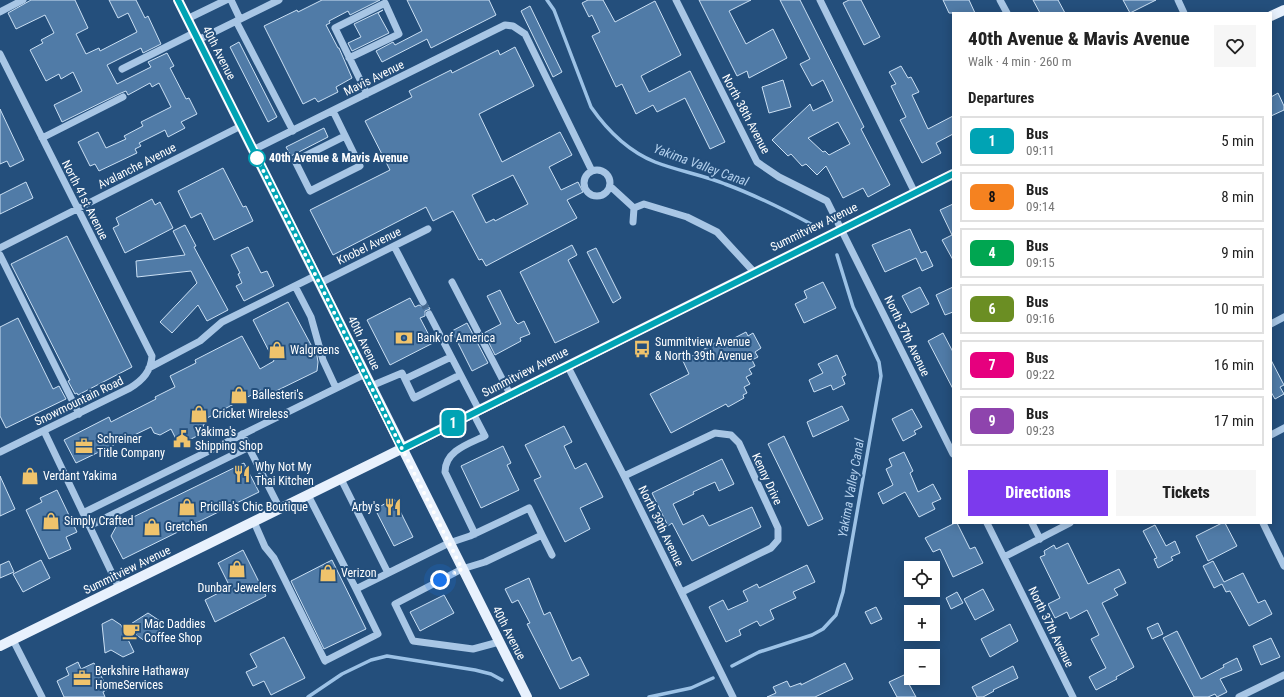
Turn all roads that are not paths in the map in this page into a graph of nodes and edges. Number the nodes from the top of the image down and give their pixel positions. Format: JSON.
{"nodes":[{"id":1,"x":23,"y":0,"type":"edge"},
{"id":2,"x":178,"y":0,"type":"edge"},
{"id":3,"x":226,"y":0,"type":"edge"},
{"id":4,"x":231,"y":0,"type":"edge"},
{"id":5,"x":279,"y":0,"type":"edge"},
{"id":6,"x":676,"y":0,"type":"edge"},
{"id":7,"x":820,"y":0,"type":"edge"},
{"id":8,"x":1000,"y":0,"type":"edge"},
{"id":9,"x":1178,"y":0,"type":"edge"},
{"id":10,"x":1284,"y":10,"type":"edge"},
{"id":11,"x":0,"y":12,"type":"edge"},
{"id":12,"x":1006,"y":12,"type":"edge"},
{"id":13,"x":1184,"y":12,"type":"edge"},
{"id":14,"x":1272,"y":16,"type":"edge"},
{"id":15,"x":187,"y":19,"type":"junction"},
{"id":16,"x":238,"y":20,"type":"junction"},
{"id":17,"x":196,"y":36,"type":"junction"},
{"id":18,"x":0,"y":54,"type":"edge"},
{"id":19,"x":349,"y":58,"type":"junction"},
{"id":20,"x":122,"y":69,"type":"dead end"},
{"id":21,"x":367,"y":94,"type":"junction"},
{"id":22,"x":123,"y":97,"type":"dead end"},
{"id":23,"x":333,"y":111,"type":"junction"},
{"id":24,"x":241,"y":126,"type":"junction"},
{"id":25,"x":293,"y":131,"type":"junction"},
{"id":26,"x":345,"y":136,"type":"junction"},
{"id":27,"x":42,"y":138,"type":"junction"},
{"id":28,"x":253,"y":150,"type":"junction"},
{"id":29,"x":592,"y":171,"type":"junction"},
{"id":30,"x":952,"y":174,"type":"edge"},
{"id":31,"x":610,"y":186,"type":"junction"},
{"id":32,"x":915,"y":192,"type":"junction"},
{"id":33,"x":634,"y":208,"type":"junction"},
{"id":34,"x":77,"y":209,"type":"junction"},
{"id":35,"x":633,"y":222,"type":"dead end"},
{"id":36,"x":841,"y":228,"type":"junction"},
{"id":37,"x":428,"y":229,"type":"dead end"},
{"id":38,"x":394,"y":246,"type":"junction"},
{"id":39,"x":0,"y":248,"type":"edge"},
{"id":40,"x":0,"y":255,"type":"edge"},
{"id":41,"x":754,"y":272,"type":"junction"},
{"id":42,"x":319,"y":279,"type":"junction"},
{"id":43,"x":452,"y":282,"type":"dead end"},
{"id":44,"x":295,"y":286,"type":"junction"},
{"id":45,"x":423,"y":302,"type":"tunnel mouth"},
{"id":46,"x":429,"y":314,"type":"tunnel mouth"},
{"id":47,"x":1284,"y":317,"type":"edge"},
{"id":48,"x":1272,"y":323,"type":"edge"},
{"id":49,"x":152,"y":356,"type":"joint"},
{"id":50,"x":451,"y":356,"type":"junction"},
{"id":51,"x":567,"y":365,"type":"junction"},
{"id":52,"x":149,"y":368,"type":"junction"},
{"id":53,"x":365,"y":374,"type":"junction"},
{"id":54,"x":460,"y":375,"type":"junction"},
{"id":55,"x":404,"y":379,"type":"junction"},
{"id":56,"x":371,"y":386,"type":"junction"},
{"id":57,"x":336,"y":388,"type":"junction"},
{"id":58,"x":510,"y":394,"type":"junction"},
{"id":59,"x":476,"y":412,"type":"junction"},
{"id":60,"x":79,"y":414,"type":"junction"},
{"id":61,"x":1284,"y":428,"type":"edge"},
{"id":62,"x":44,"y":431,"type":"junction"},
{"id":63,"x":242,"y":434,"type":"junction"},
{"id":64,"x":1272,"y":434,"type":"edge"},
{"id":65,"x":249,"y":447,"type":"junction"},
{"id":66,"x":402,"y":449,"type":"junction"},
{"id":67,"x":0,"y":452,"type":"edge"},
{"id":68,"x":952,"y":452,"type":"edge"},
{"id":69,"x":624,"y":476,"type":"junction"},
{"id":70,"x":341,"y":479,"type":"junction"},
{"id":71,"x":308,"y":495,"type":"junction"},
{"id":72,"x":280,"y":509,"type":"junction"},
{"id":73,"x":83,"y":512,"type":"junction"},
{"id":74,"x":254,"y":522,"type":"junction"},
{"id":75,"x":988,"y":524,"type":"edge"},
{"id":76,"x":1032,"y":524,"type":"edge"},
{"id":77,"x":1068,"y":524,"type":"edge"},
{"id":78,"x":1263,"y":524,"type":"edge"},
{"id":79,"x":89,"y":526,"type":"junction"},
{"id":80,"x":475,"y":534,"type":"junction"},
{"id":81,"x":542,"y":535,"type":"junction"},
{"id":82,"x":1040,"y":539,"type":"junction"},
{"id":83,"x":449,"y":543,"type":"junction"},
{"id":84,"x":552,"y":555,"type":"dead end"},
{"id":85,"x":1004,"y":557,"type":"junction"},
{"id":86,"x":1284,"y":566,"type":"edge"},
{"id":87,"x":462,"y":569,"type":"junction"},
{"id":88,"x":388,"y":573,"type":"junction"},
{"id":89,"x":119,"y":588,"type":"junction"},
{"id":90,"x":356,"y":589,"type":"junction"},
{"id":91,"x":682,"y":592,"type":"junction"},
{"id":92,"x":13,"y":640,"type":"junction"},
{"id":93,"x":499,"y":642,"type":"junction"},
{"id":94,"x":0,"y":646,"type":"edge"},
{"id":95,"x":1284,"y":675,"type":"edge"},
{"id":96,"x":42,"y":697,"type":"edge"},
{"id":97,"x":527,"y":697,"type":"edge"},
{"id":98,"x":733,"y":697,"type":"edge"},
{"id":99,"x":1073,"y":697,"type":"edge"},
{"id":100,"x":1239,"y":697,"type":"edge"}],
"edges":[{"from":1,"to":11,"type":"street"},
{"from":2,"to":15,"type":"main road","name":"40th Avenue"},
{"from":3,"to":15,"type":"street"},
{"from":4,"to":16,"type":"street"},
{"from":5,"to":16,"type":"street"},
{"from":6,"to":36,"type":"street","name":"North 38th Avenue"},
{"from":7,"to":32,"type":"street"},
{"from":8,"to":12,"type":"street"},
{"from":9,"to":13,"type":"street"},
{"from":10,"to":14,"type":"main road"},
{"from":15,"to":17,"type":"main road","name":"40th Avenue"},
{"from":16,"to":17,"type":"street"},
{"from":16,"to":25,"type":"street"},
{"from":17,"to":20,"type":"street"},
{"from":17,"to":24,"type":"main road","name":"40th Avenue"},
{"from":18,"to":27,"type":"street","name":"North 41st Avenue"},
{"from":19,"to":19,"type":"street"},
{"from":19,"to":21,"type":"street"},
{"from":21,"to":23,"type":"street","name":"Mavis Avenue"},
{"from":21,"to":29,"type":"street","name":"Mavis Avenue"},
{"from":22,"to":27,"type":"street"},
{"from":23,"to":25,"type":"street","name":"Mavis Avenue"},
{"from":23,"to":26,"type":"street"},
{"from":24,"to":28,"type":"main road","name":"40th Avenue"},
{"from":24,"to":34,"type":"street","name":"Avalanche Avenue"},
{"from":25,"to":28,"type":"street","name":"Mavis Avenue"},
{"from":26,"to":26,"type":"street"},
{"from":27,"to":34,"type":"street","name":"North 41st Avenue"},
{"from":28,"to":42,"type":"main road","name":"40th Avenue"},
{"from":29,"to":31,"type":"street"},
{"from":29,"to":31,"type":"street"},
{"from":30,"to":32,"type":"main road","name":"Summitview Avenue"},
{"from":31,"to":33,"type":"street"},
{"from":32,"to":36,"type":"main road","name":"Summitview Avenue"},
{"from":33,"to":35,"type":"street"},
{"from":33,"to":41,"type":"street"},
{"from":34,"to":39,"type":"street","name":"Avalanche Avenue"},
{"from":34,"to":49,"type":"street","name":"North 41st Avenue"},
{"from":36,"to":41,"type":"main road","name":"Summitview Avenue"},
{"from":36,"to":68,"type":"street","name":"North 37th Avenue"},
{"from":37,"to":38,"type":"street","name":"Knobel Avenue"},
{"from":38,"to":42,"type":"street","name":"Knobel Avenue"},
{"from":38,"to":45,"type":"street"},
{"from":40,"to":60,"type":"street"},
{"from":41,"to":51,"type":"main road","name":"Summitview Avenue"},
{"from":42,"to":44,"type":"street","name":"Knobel Avenue"},
{"from":42,"to":53,"type":"main road","name":"40th Avenue"},
{"from":43,"to":58,"type":"street"},
{"from":44,"to":52,"type":"street","name":"Knobel Avenue"},
{"from":44,"to":57,"type":"street"},
{"from":46,"to":50,"type":"street"},
{"from":47,"to":48,"type":"street"},
{"from":49,"to":52,"type":"street","name":"Snowmountain Road"},
{"from":50,"to":54,"type":"street"},
{"from":50,"to":55,"type":"street"},
{"from":51,"to":58,"type":"main road","name":"Summitview Avenue"},
{"from":51,"to":69,"type":"street","name":"North 39th Avenue"},
{"from":52,"to":60,"type":"street","name":"Snowmountain Road"},
{"from":53,"to":56,"type":"main road","name":"40th Avenue"},
{"from":53,"to":57,"type":"street"},
{"from":54,"to":55,"type":"street"},
{"from":54,"to":59,"type":"street"},
{"from":55,"to":56,"type":"street"},
{"from":56,"to":66,"type":"main road","name":"40th Avenue"},
{"from":57,"to":63,"type":"street"},
{"from":58,"to":59,"type":"main road","name":"Summitview Avenue"},
{"from":59,"to":66,"type":"main road","name":"Summitview Avenue"},
{"from":59,"to":80,"type":"street"},
{"from":60,"to":62,"type":"street","name":"Snowmountain Road"},
{"from":61,"to":64,"type":"street"},
{"from":62,"to":67,"type":"street","name":"Snowmountain Road"},
{"from":62,"to":73,"type":"street"},
{"from":63,"to":65,"type":"street"},
{"from":63,"to":73,"type":"street"},
{"from":65,"to":72,"type":"street"},
{"from":65,"to":79,"type":"street"},
{"from":66,"to":70,"type":"main road","name":"Summitview Avenue"},
{"from":66,"to":83,"type":"main road","name":"40th Avenue"},
{"from":69,"to":91,"type":"street","name":"North 39th Avenue"},
{"from":69,"to":91,"type":"street","name":"Kenny Drive"},
{"from":70,"to":71,"type":"main road","name":"Summitview Avenue"},
{"from":70,"to":88,"type":"street"},
{"from":71,"to":72,"type":"main road","name":"Summitview Avenue"},
{"from":71,"to":90,"type":"street"},
{"from":72,"to":74,"type":"main road","name":"Summitview Avenue"},
{"from":73,"to":79,"type":"street"},
{"from":74,"to":89,"type":"main road","name":"Summitview Avenue"},
{"from":74,"to":90,"type":"street"},
{"from":75,"to":85,"type":"street","name":"North 37th Avenue"},
{"from":76,"to":82,"type":"street"},
{"from":77,"to":82,"type":"street"},
{"from":78,"to":86,"type":"street"},
{"from":79,"to":89,"type":"street"},
{"from":80,"to":81,"type":"street"},
{"from":80,"to":83,"type":"street"},
{"from":81,"to":84,"type":"street"},
{"from":81,"to":87,"type":"street"},
{"from":82,"to":85,"type":"street"},
{"from":83,"to":87,"type":"main road","name":"40th Avenue"},
{"from":83,"to":88,"type":"street"},
{"from":85,"to":99,"type":"street","name":"North 37th Avenue"},
{"from":87,"to":93,"type":"main road","name":"40th Avenue"},
{"from":87,"to":93,"type":"street"},
{"from":88,"to":90,"type":"street"},
{"from":89,"to":92,"type":"main road","name":"Summitview Avenue"},
{"from":91,"to":98,"type":"street","name":"North 39th Avenue"},
{"from":92,"to":94,"type":"main road","name":"Summitview Avenue"},
{"from":92,"to":96,"type":"street"},
{"from":93,"to":97,"type":"main road","name":"40th Avenue"},
{"from":95,"to":100,"type":"street"}]}
